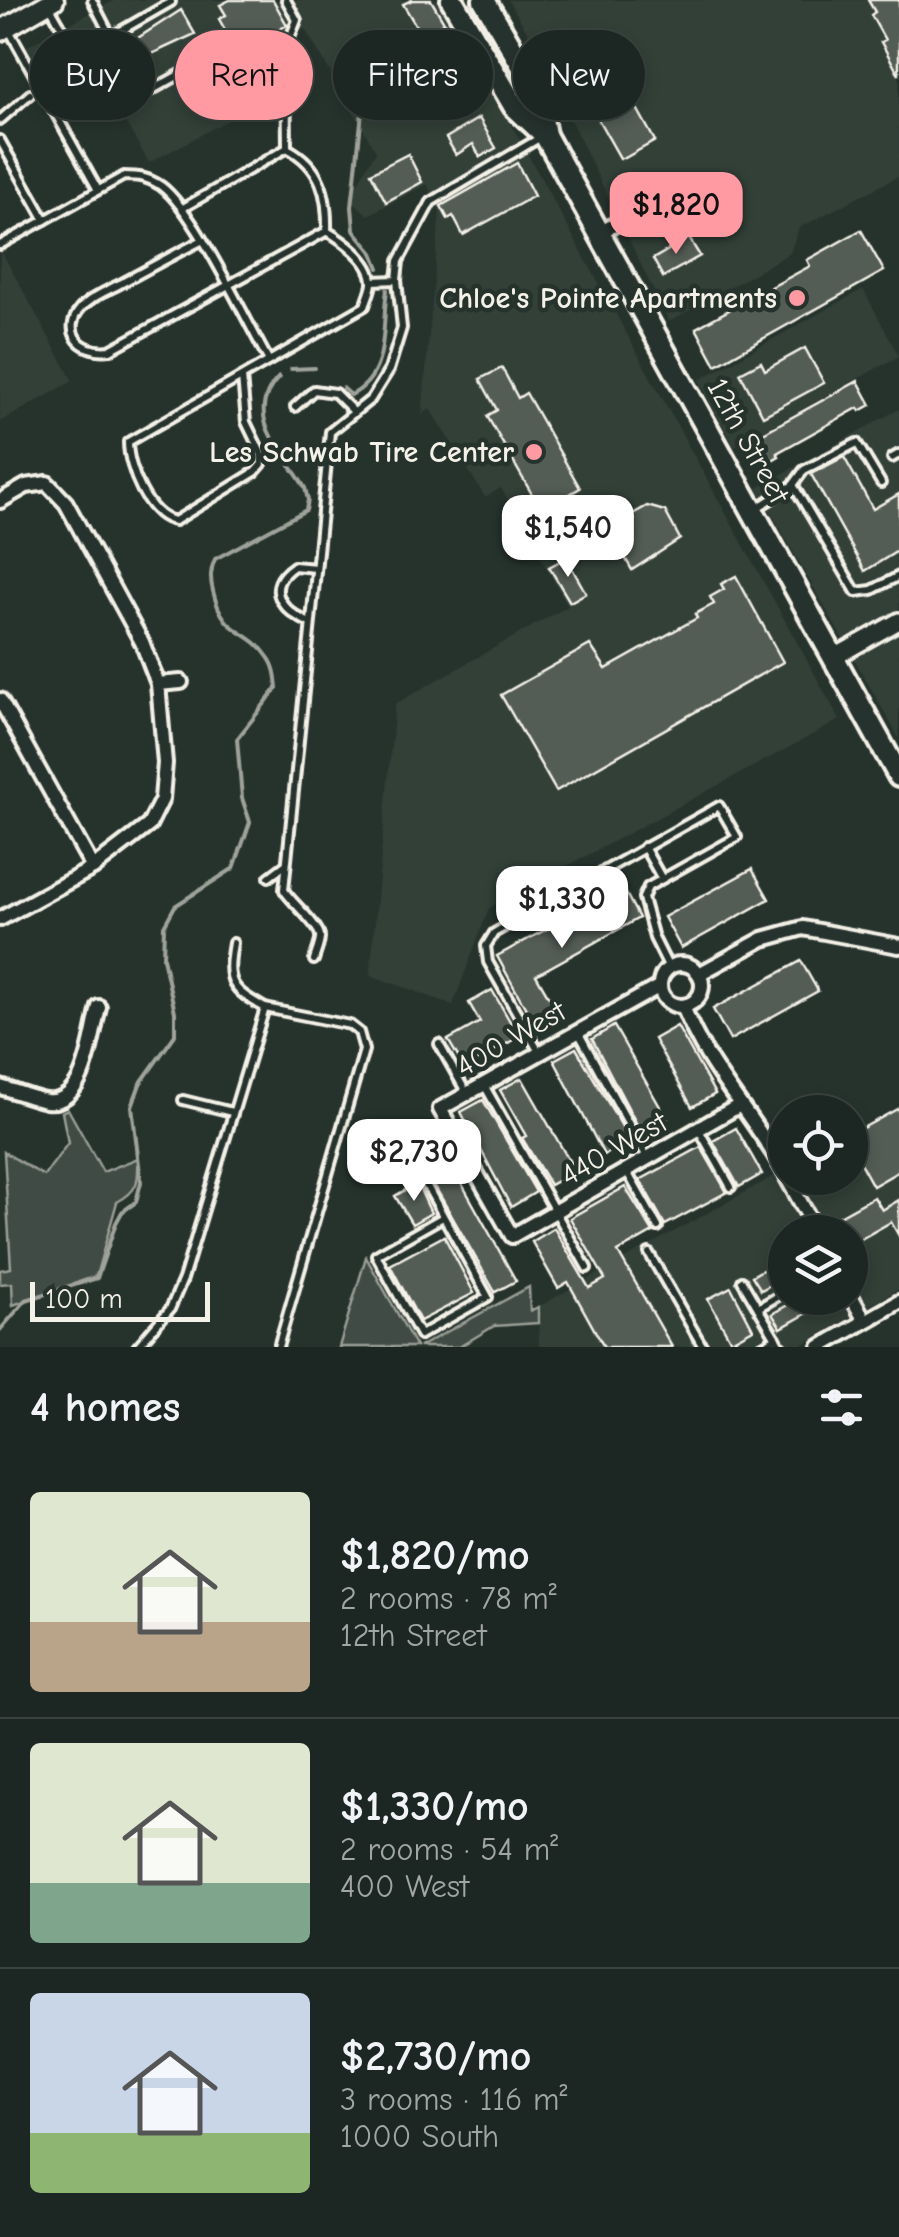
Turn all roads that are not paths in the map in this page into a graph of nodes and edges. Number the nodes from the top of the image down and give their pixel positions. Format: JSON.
{"nodes":[{"id":1,"x":92,"y":0,"type":"edge"},
{"id":2,"x":286,"y":0,"type":"edge"},
{"id":3,"x":452,"y":0,"type":"edge"},
{"id":4,"x":484,"y":0,"type":"edge"},
{"id":5,"x":51,"y":2,"type":"edge"},
{"id":6,"x":170,"y":2,"type":"edge"},
{"id":7,"x":4,"y":29,"type":"edge"},
{"id":8,"x":66,"y":30,"type":"edge"},
{"id":9,"x":107,"y":30,"type":"edge"},
{"id":10,"x":122,"y":30,"type":"edge"},
{"id":11,"x":30,"y":94,"type":"dead end"},
{"id":12,"x":0,"y":120,"type":"edge"},
{"id":13,"x":545,"y":135,"type":"junction"},
{"id":14,"x":0,"y":140,"type":"edge"},
{"id":15,"x":287,"y":148,"type":"junction"},
{"id":16,"x":700,"y":184,"type":"dead end"},
{"id":17,"x":98,"y":190,"type":"junction"},
{"id":18,"x":183,"y":208,"type":"junction"},
{"id":19,"x":44,"y":220,"type":"junction"},
{"id":20,"x":326,"y":231,"type":"junction"},
{"id":21,"x":599,"y":233,"type":"junction"},
{"id":22,"x":201,"y":240,"type":"junction"},
{"id":23,"x":0,"y":245,"type":"edge"},
{"id":24,"x":398,"y":280,"type":"junction"},
{"id":25,"x":372,"y":281,"type":"junction"},
{"id":26,"x":226,"y":286,"type":"junction"},
{"id":27,"x":268,"y":361,"type":"junction"},
{"id":28,"x":242,"y":377,"type":"junction"},
{"id":29,"x":295,"y":407,"type":"dead end"},
{"id":30,"x":354,"y":411,"type":"junction"},
{"id":31,"x":881,"y":484,"type":"dead end"},
{"id":32,"x":794,"y":485,"type":"junction"},
{"id":33,"x":0,"y":501,"type":"edge"},
{"id":34,"x":752,"y":511,"type":"junction"},
{"id":35,"x":316,"y":568,"type":"junction"},
{"id":36,"x":898,"y":578,"type":"edge"},
{"id":37,"x":899,"y":621,"type":"edge"},
{"id":38,"x":310,"y":623,"type":"junction"},
{"id":39,"x":834,"y":658,"type":"junction"},
{"id":40,"x":181,"y":682,"type":"dead end"},
{"id":41,"x":158,"y":684,"type":"junction"},
{"id":42,"x":0,"y":700,"type":"edge"},
{"id":43,"x":899,"y":776,"type":"edge"},
{"id":44,"x":644,"y":848,"type":"junction"},
{"id":45,"x":286,"y":865,"type":"junction"},
{"id":46,"x":93,"y":868,"type":"junction"},
{"id":47,"x":268,"y":876,"type":"dead end"},
{"id":48,"x":662,"y":879,"type":"junction"},
{"id":49,"x":0,"y":919,"type":"edge"},
{"id":50,"x":232,"y":943,"type":"dead end"},
{"id":51,"x":899,"y":946,"type":"edge"},
{"id":52,"x":314,"y":960,"type":"dead end"},
{"id":53,"x":668,"y":968,"type":"junction"},
{"id":54,"x":699,"y":974,"type":"junction"},
{"id":55,"x":660,"y":986,"type":"junction"},
{"id":56,"x":683,"y":1006,"type":"junction"},
{"id":57,"x":99,"y":1008,"type":"dead end"},
{"id":58,"x":265,"y":1008,"type":"junction"},
{"id":59,"x":577,"y":1030,"type":"junction"},
{"id":60,"x":439,"y":1044,"type":"dead end"},
{"id":61,"x":538,"y":1052,"type":"junction"},
{"id":62,"x":483,"y":1084,"type":"junction"},
{"id":63,"x":0,"y":1086,"type":"edge"},
{"id":64,"x":467,"y":1093,"type":"junction"},
{"id":65,"x":183,"y":1100,"type":"dead end"},
{"id":66,"x":740,"y":1105,"type":"junction"},
{"id":67,"x":232,"y":1112,"type":"junction"},
{"id":68,"x":698,"y":1129,"type":"junction"},
{"id":69,"x":457,"y":1138,"type":"junction"},
{"id":70,"x":768,"y":1142,"type":"edge"},
{"id":71,"x":648,"y":1158,"type":"junction"},
{"id":72,"x":626,"y":1171,"type":"junction"},
{"id":73,"x":732,"y":1187,"type":"dead end"},
{"id":74,"x":555,"y":1212,"type":"junction"},
{"id":75,"x":443,"y":1217,"type":"junction"},
{"id":76,"x":658,"y":1228,"type":"dead end"},
{"id":77,"x":649,"y":1253,"type":"dead end"},
{"id":78,"x":587,"y":1268,"type":"dead end"},
{"id":79,"x":742,"y":1281,"type":"dead end"},
{"id":80,"x":768,"y":1302,"type":"edge"},
{"id":81,"x":899,"y":1302,"type":"edge"},
{"id":82,"x":758,"y":1308,"type":"junction"},
{"id":83,"x":862,"y":1315,"type":"edge"},
{"id":84,"x":865,"y":1321,"type":"junction"},
{"id":85,"x":776,"y":1338,"type":"junction"},
{"id":86,"x":136,"y":1347,"type":"edge"},
{"id":87,"x":278,"y":1347,"type":"edge"},
{"id":88,"x":703,"y":1347,"type":"edge"},
{"id":89,"x":761,"y":1347,"type":"edge"},
{"id":90,"x":781,"y":1347,"type":"edge"},
{"id":91,"x":820,"y":1347,"type":"edge"}],
"edges":[{"from":1,"to":9,"type":"lane"},
{"from":2,"to":15,"type":"lane"},
{"from":3,"to":13,"type":"main road","name":"12th Street"},
{"from":4,"to":13,"type":"main road","name":"12th Street"},
{"from":5,"to":7,"type":"main road"},
{"from":5,"to":8,"type":"lane"},
{"from":6,"to":10,"type":"lane"},
{"from":7,"to":17,"type":"lane"},
{"from":11,"to":12,"type":"lane"},
{"from":13,"to":21,"type":"main road","name":"12th Street"},
{"from":13,"to":24,"type":"lane"},
{"from":14,"to":19,"type":"lane"},
{"from":15,"to":18,"type":"lane"},
{"from":15,"to":20,"type":"lane"},
{"from":16,"to":21,"type":"street"},
{"from":17,"to":18,"type":"lane"},
{"from":17,"to":19,"type":"lane"},
{"from":18,"to":22,"type":"lane"},
{"from":19,"to":23,"type":"lane"},
{"from":20,"to":25,"type":"lane"},
{"from":20,"to":26,"type":"lane"},
{"from":21,"to":34,"type":"main road","name":"12th Street"},
{"from":22,"to":26,"type":"lane"},
{"from":22,"to":26,"type":"lane"},
{"from":24,"to":25,"type":"lane"},
{"from":24,"to":30,"type":"lane"},
{"from":25,"to":27,"type":"lane"},
{"from":26,"to":27,"type":"lane"},
{"from":27,"to":28,"type":"lane"},
{"from":28,"to":28,"type":"lane"},
{"from":29,"to":30,"type":"lane"},
{"from":30,"to":35,"type":"lane"},
{"from":31,"to":32,"type":"lane"},
{"from":32,"to":34,"type":"lane"},
{"from":32,"to":36,"type":"lane"},
{"from":33,"to":41,"type":"street"},
{"from":34,"to":39,"type":"main road","name":"12th Street"},
{"from":35,"to":38,"type":"lane"},
{"from":35,"to":38,"type":"lane"},
{"from":37,"to":39,"type":"street"},
{"from":38,"to":45,"type":"lane"},
{"from":39,"to":43,"type":"main road","name":"12th Street"},
{"from":40,"to":41,"type":"street"},
{"from":41,"to":46,"type":"street"},
{"from":42,"to":46,"type":"street"},
{"from":44,"to":48,"type":"lane"},
{"from":44,"to":48,"type":"lane"},
{"from":44,"to":61,"type":"lane"},
{"from":45,"to":47,"type":"lane"},
{"from":45,"to":52,"type":"lane"},
{"from":46,"to":49,"type":"street"},
{"from":48,"to":53,"type":"lane"},
{"from":50,"to":58,"type":"lane"},
{"from":51,"to":54,"type":"street"},
{"from":53,"to":54,"type":"street"},
{"from":53,"to":55,"type":"street"},
{"from":54,"to":56,"type":"street"},
{"from":55,"to":56,"type":"street"},
{"from":55,"to":59,"type":"street","name":"400 West"},
{"from":56,"to":66,"type":"street"},
{"from":57,"to":63,"type":"street"},
{"from":58,"to":67,"type":"lane"},
{"from":58,"to":87,"type":"lane"},
{"from":59,"to":61,"type":"street","name":"400 West"},
{"from":59,"to":71,"type":"lane"},
{"from":60,"to":64,"type":"lane"},
{"from":61,"to":62,"type":"street","name":"400 West"},
{"from":62,"to":64,"type":"street","name":"400 West"},
{"from":62,"to":74,"type":"lane"},
{"from":64,"to":69,"type":"street","name":"400 West"},
{"from":65,"to":67,"type":"lane"},
{"from":66,"to":68,"type":"street","name":"440 West"},
{"from":66,"to":70,"type":"street"},
{"from":67,"to":86,"type":"lane"},
{"from":68,"to":71,"type":"street","name":"440 West"},
{"from":68,"to":73,"type":"lane"},
{"from":69,"to":74,"type":"street","name":"440 West"},
{"from":69,"to":75,"type":"lane"},
{"from":71,"to":72,"type":"street","name":"440 West"},
{"from":72,"to":74,"type":"street","name":"440 West"},
{"from":72,"to":76,"type":"lane"},
{"from":74,"to":78,"type":"lane"},
{"from":75,"to":75,"type":"lane"},
{"from":77,"to":88,"type":"lane"},
{"from":79,"to":82,"type":"lane"},
{"from":80,"to":82,"type":"lane"},
{"from":81,"to":84,"type":"street"},
{"from":82,"to":85,"type":"lane"},
{"from":83,"to":84,"type":"street"},
{"from":84,"to":91,"type":"street"},
{"from":85,"to":89,"type":"lane"},
{"from":85,"to":90,"type":"lane"}]}
